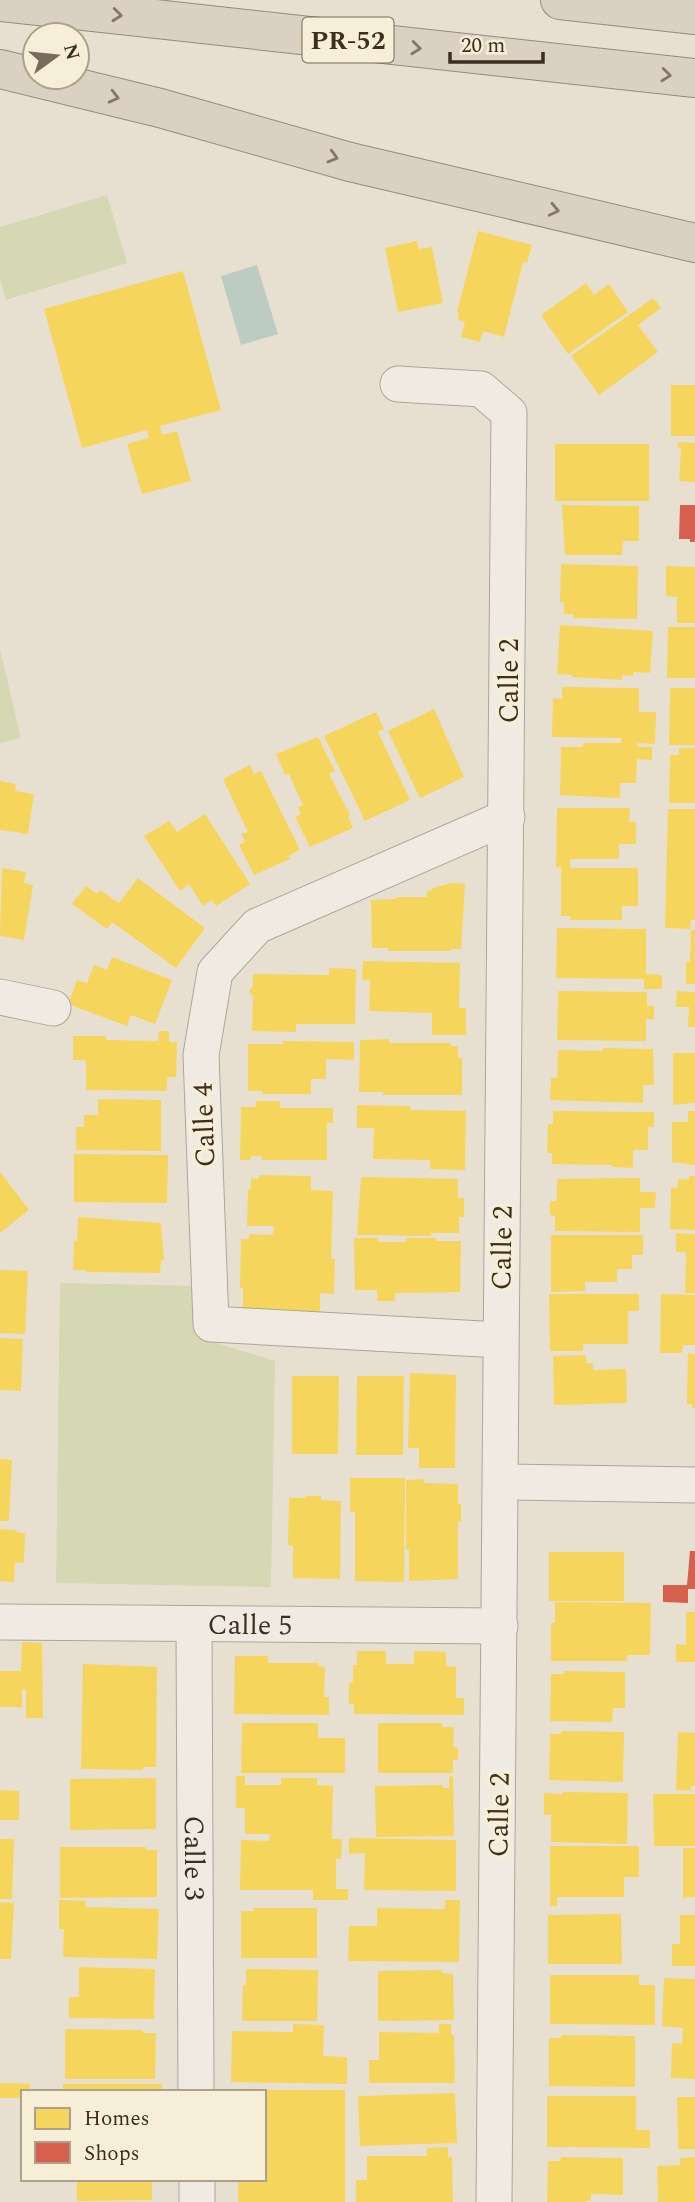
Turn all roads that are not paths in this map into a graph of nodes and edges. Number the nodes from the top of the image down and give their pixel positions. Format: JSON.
{"nodes":[{"id":1,"x":560,"y":0,"type":"edge"},
{"id":2,"x":0,"y":2,"type":"edge"},
{"id":3,"x":695,"y":15,"type":"edge"},
{"id":4,"x":0,"y":69,"type":"edge"},
{"id":5,"x":695,"y":78,"type":"edge"},
{"id":6,"x":695,"y":243,"type":"edge"},
{"id":7,"x":398,"y":384,"type":"dead end"},
{"id":8,"x":507,"y":817,"type":"junction"},
{"id":9,"x":0,"y":998,"type":"edge"},
{"id":10,"x":53,"y":1008,"type":"dead end"},
{"id":11,"x":500,"y":1340,"type":"junction"},
{"id":12,"x":501,"y":1482,"type":"junction"},
{"id":13,"x":695,"y":1485,"type":"edge"},
{"id":14,"x":0,"y":1622,"type":"edge"},
{"id":15,"x":194,"y":1624,"type":"junction"},
{"id":16,"x":500,"y":1626,"type":"junction"},
{"id":17,"x":197,"y":2090,"type":"edge"},
{"id":18,"x":197,"y":2181,"type":"edge"},
{"id":19,"x":197,"y":2202,"type":"edge"},
{"id":20,"x":494,"y":2202,"type":"edge"}],
"edges":[{"from":1,"to":3,"type":"highway"},
{"from":2,"to":5,"type":"highway","number":"PR-52","one_way":true},
{"from":4,"to":6,"type":"highway","one_way":true},
{"from":7,"to":8,"type":"street","name":"Calle 2"},
{"from":8,"to":11,"type":"street","name":"Calle 2"},
{"from":8,"to":11,"type":"street","name":"Calle 4"},
{"from":9,"to":10,"type":"street"},
{"from":11,"to":12,"type":"street","name":"Calle 2"},
{"from":12,"to":13,"type":"street"},
{"from":12,"to":16,"type":"street","name":"Calle 2"},
{"from":14,"to":15,"type":"street","name":"Calle 5"},
{"from":15,"to":16,"type":"street","name":"Calle 5"},
{"from":15,"to":17,"type":"street","name":"Calle 3"},
{"from":16,"to":20,"type":"street","name":"Calle 2"},
{"from":18,"to":19,"type":"street"}]}
